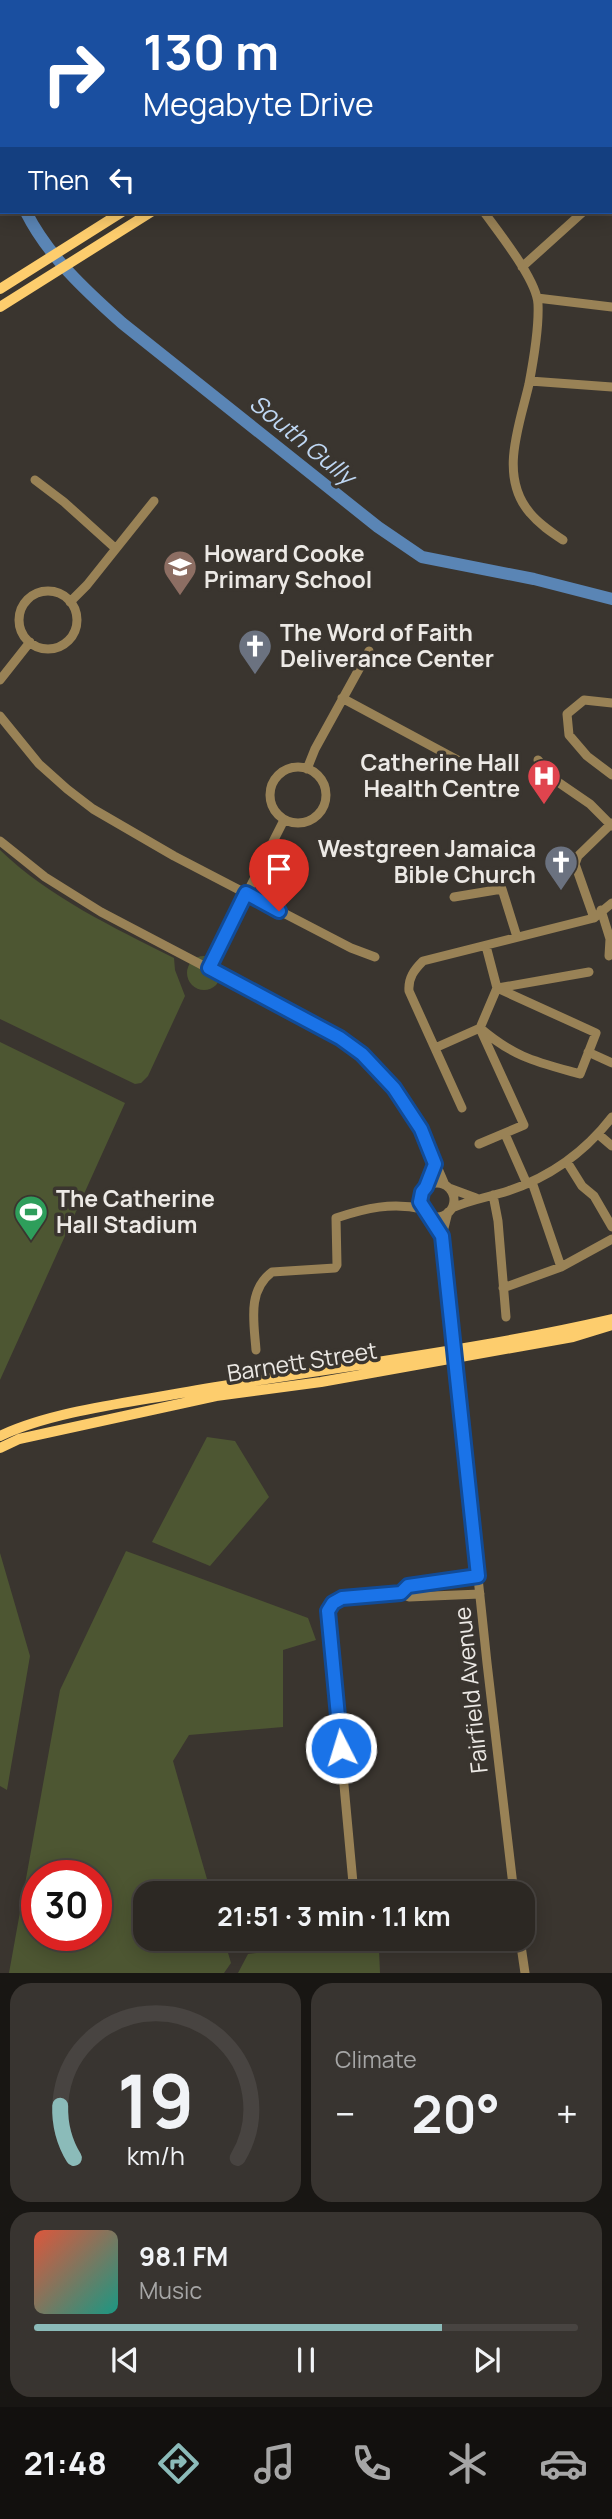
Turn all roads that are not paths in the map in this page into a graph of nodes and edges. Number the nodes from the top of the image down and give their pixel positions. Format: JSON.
{"nodes":[{"id":1,"x":119,"y":214,"type":"edge"},
{"id":2,"x":148,"y":214,"type":"edge"},
{"id":3,"x":485,"y":214,"type":"edge"},
{"id":4,"x":581,"y":214,"type":"edge"},
{"id":5,"x":523,"y":267,"type":"junction"},
{"id":6,"x":0,"y":289,"type":"edge"},
{"id":7,"x":537,"y":298,"type":"junction"},
{"id":8,"x":0,"y":307,"type":"edge"},
{"id":9,"x":612,"y":307,"type":"edge"},
{"id":10,"x":530,"y":381,"type":"junction"},
{"id":11,"x":612,"y":387,"type":"edge"},
{"id":12,"x":35,"y":480,"type":"dead end"},
{"id":13,"x":154,"y":501,"type":"dead end"},
{"id":14,"x":563,"y":540,"type":"dead end"},
{"id":15,"x":115,"y":548,"type":"junction"},
{"id":16,"x":70,"y":602,"type":"junction"},
{"id":17,"x":30,"y":642,"type":"junction"},
{"id":18,"x":369,"y":651,"type":"dead end"},
{"id":19,"x":0,"y":680,"type":"edge"},
{"id":20,"x":342,"y":698,"type":"junction"},
{"id":21,"x":612,"y":703,"type":"edge"},
{"id":22,"x":0,"y":716,"type":"edge"},
{"id":23,"x":538,"y":760,"type":"dead end"},
{"id":24,"x":463,"y":763,"type":"dead end"},
{"id":25,"x":307,"y":769,"type":"junction"},
{"id":26,"x":612,"y":775,"type":"edge"},
{"id":27,"x":284,"y":820,"type":"junction"},
{"id":28,"x":612,"y":824,"type":"edge"},
{"id":29,"x":0,"y":841,"type":"edge"},
{"id":30,"x":246,"y":893,"type":"junction"},
{"id":31,"x":454,"y":897,"type":"dead end"},
{"id":32,"x":612,"y":903,"type":"edge"},
{"id":33,"x":601,"y":910,"type":"junction"},
{"id":34,"x":594,"y":918,"type":"junction"},
{"id":35,"x":517,"y":937,"type":"junction"},
{"id":36,"x":486,"y":946,"type":"junction"},
{"id":37,"x":609,"y":956,"type":"dead end"},
{"id":38,"x":375,"y":957,"type":"dead end"},
{"id":39,"x":209,"y":968,"type":"junction"},
{"id":40,"x":589,"y":972,"type":"dead end"},
{"id":41,"x":497,"y":988,"type":"junction"},
{"id":42,"x":480,"y":1028,"type":"junction"},
{"id":43,"x":435,"y":1048,"type":"junction"},
{"id":44,"x":588,"y":1052,"type":"junction"},
{"id":45,"x":612,"y":1063,"type":"edge"},
{"id":46,"x":462,"y":1108,"type":"dead end"},
{"id":47,"x":612,"y":1117,"type":"edge"},
{"id":48,"x":505,"y":1134,"type":"junction"},
{"id":49,"x":598,"y":1134,"type":"junction"},
{"id":50,"x":479,"y":1144,"type":"dead end"},
{"id":51,"x":612,"y":1146,"type":"edge"},
{"id":52,"x":567,"y":1161,"type":"junction"},
{"id":53,"x":435,"y":1164,"type":"junction"},
{"id":54,"x":529,"y":1183,"type":"junction"},
{"id":55,"x":447,"y":1187,"type":"junction"},
{"id":56,"x":424,"y":1191,"type":"junction"},
{"id":57,"x":493,"y":1195,"type":"junction"},
{"id":58,"x":476,"y":1198,"type":"junction"},
{"id":59,"x":404,"y":1205,"type":"junction"},
{"id":60,"x":450,"y":1210,"type":"junction"},
{"id":61,"x":426,"y":1212,"type":"junction"},
{"id":62,"x":612,"y":1227,"type":"edge"},
{"id":63,"x":442,"y":1236,"type":"junction"},
{"id":64,"x":612,"y":1239,"type":"edge"},
{"id":65,"x":561,"y":1267,"type":"junction"},
{"id":66,"x":503,"y":1288,"type":"junction"},
{"id":67,"x":506,"y":1317,"type":"dead end"},
{"id":68,"x":612,"y":1318,"type":"edge"},
{"id":69,"x":612,"y":1325,"type":"edge"},
{"id":70,"x":256,"y":1350,"type":"dead end"},
{"id":71,"x":454,"y":1353,"type":"junction"},
{"id":72,"x":0,"y":1436,"type":"edge"},
{"id":73,"x":0,"y":1448,"type":"edge"},
{"id":74,"x":478,"y":1576,"type":"junction"},
{"id":75,"x":401,"y":1593,"type":"junction"},
{"id":76,"x":480,"y":1594,"type":"junction"},
{"id":77,"x":353,"y":1881,"type":"edge"},
{"id":78,"x":513,"y":1881,"type":"edge"},
{"id":79,"x":522,"y":1951,"type":"edge"},
{"id":80,"x":525,"y":1973,"type":"edge"}],
"edges":[{"from":1,"to":6,"type":"main road"},
{"from":2,"to":8,"type":"main road"},
{"from":3,"to":5,"type":"street"},
{"from":4,"to":5,"type":"street"},
{"from":5,"to":7,"type":"street"},
{"from":7,"to":9,"type":"street"},
{"from":7,"to":10,"type":"street"},
{"from":10,"to":11,"type":"street"},
{"from":10,"to":14,"type":"street"},
{"from":12,"to":15,"type":"street"},
{"from":13,"to":15,"type":"street"},
{"from":15,"to":16,"type":"street"},
{"from":16,"to":17,"type":"street"},
{"from":16,"to":17,"type":"street"},
{"from":17,"to":19,"type":"street"},
{"from":18,"to":20,"type":"street"},
{"from":20,"to":24,"type":"street"},
{"from":20,"to":25,"type":"street"},
{"from":21,"to":26,"type":"street"},
{"from":22,"to":30,"type":"street"},
{"from":23,"to":28,"type":"street"},
{"from":25,"to":27,"type":"street"},
{"from":25,"to":27,"type":"street"},
{"from":27,"to":30,"type":"street"},
{"from":28,"to":34,"type":"street"},
{"from":29,"to":39,"type":"street"},
{"from":30,"to":38,"type":"street"},
{"from":30,"to":39,"type":"street"},
{"from":31,"to":35,"type":"street"},
{"from":32,"to":33,"type":"street"},
{"from":33,"to":34,"type":"street"},
{"from":33,"to":37,"type":"street"},
{"from":34,"to":35,"type":"street"},
{"from":35,"to":36,"type":"street"},
{"from":36,"to":41,"type":"street"},
{"from":36,"to":43,"type":"street"},
{"from":39,"to":53,"type":"street"},
{"from":40,"to":41,"type":"street"},
{"from":41,"to":42,"type":"street"},
{"from":41,"to":44,"type":"street"},
{"from":42,"to":43,"type":"street"},
{"from":42,"to":44,"type":"street"},
{"from":42,"to":48,"type":"street"},
{"from":43,"to":46,"type":"street"},
{"from":44,"to":45,"type":"street"},
{"from":47,"to":49,"type":"street"},
{"from":48,"to":50,"type":"street"},
{"from":48,"to":54,"type":"street"},
{"from":49,"to":51,"type":"street"},
{"from":49,"to":52,"type":"street"},
{"from":52,"to":54,"type":"street"},
{"from":52,"to":62,"type":"street"},
{"from":53,"to":55,"type":"street"},
{"from":53,"to":56,"type":"street"},
{"from":54,"to":57,"type":"street"},
{"from":54,"to":65,"type":"street"},
{"from":55,"to":56,"type":"street"},
{"from":55,"to":58,"type":"street"},
{"from":55,"to":60,"type":"street"},
{"from":56,"to":59,"type":"street"},
{"from":56,"to":61,"type":"street"},
{"from":57,"to":58,"type":"street"},
{"from":57,"to":66,"type":"street"},
{"from":58,"to":60,"type":"street"},
{"from":59,"to":61,"type":"street"},
{"from":59,"to":70,"type":"street"},
{"from":60,"to":61,"type":"street"},
{"from":60,"to":63,"type":"street"},
{"from":61,"to":63,"type":"street"},
{"from":63,"to":71,"type":"street","name":"Fairfield Avenue"},
{"from":64,"to":65,"type":"street"},
{"from":65,"to":66,"type":"street"},
{"from":66,"to":67,"type":"street"},
{"from":68,"to":71,"type":"main road","name":"Barnett Street"},
{"from":69,"to":71,"type":"main road","name":"Barnett Street"},
{"from":71,"to":72,"type":"main road","name":"Barnett Street"},
{"from":71,"to":73,"type":"main road","name":"Barnett Street"},
{"from":71,"to":74,"type":"street","name":"Fairfield Avenue"},
{"from":74,"to":75,"type":"street"},
{"from":74,"to":76,"type":"street","name":"Fairfield Avenue"},
{"from":75,"to":76,"type":"street"},
{"from":75,"to":77,"type":"street"},
{"from":76,"to":78,"type":"street","name":"Fairfield Avenue"},
{"from":79,"to":80,"type":"street"}]}
